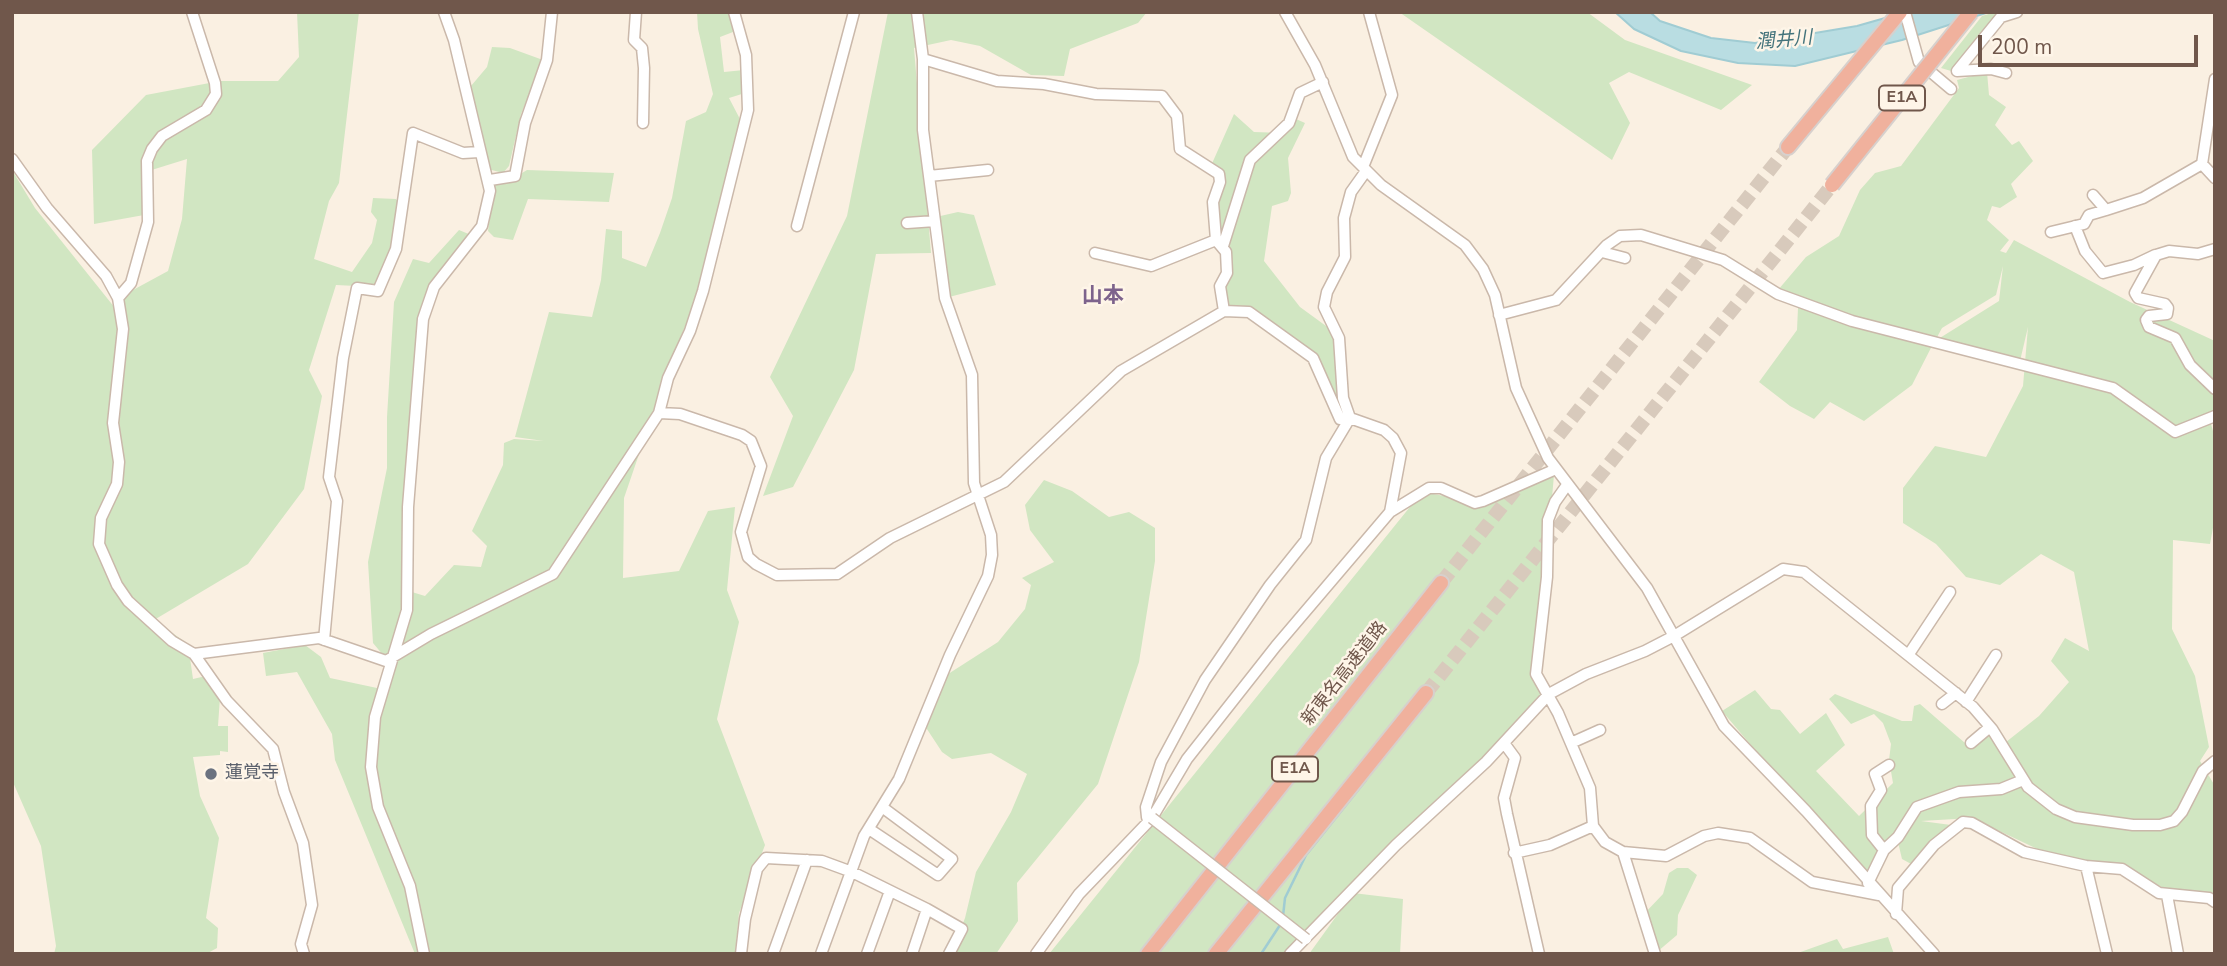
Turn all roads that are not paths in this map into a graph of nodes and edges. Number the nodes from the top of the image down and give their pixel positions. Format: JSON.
{"nodes":[{"id":1,"x":192,"y":12,"type":"edge"},
{"id":2,"x":444,"y":12,"type":"edge"},
{"id":3,"x":552,"y":12,"type":"edge"},
{"id":4,"x":636,"y":12,"type":"edge"},
{"id":5,"x":734,"y":12,"type":"edge"},
{"id":6,"x":854,"y":12,"type":"edge"},
{"id":7,"x":917,"y":12,"type":"edge"},
{"id":8,"x":1285,"y":12,"type":"edge"},
{"id":9,"x":1369,"y":12,"type":"edge"},
{"id":10,"x":1903,"y":12,"type":"edge"},
{"id":11,"x":1971,"y":12,"type":"edge"},
{"id":12,"x":2017,"y":12,"type":"edge"},
{"id":13,"x":923,"y":59,"type":"junction"},
{"id":14,"x":2006,"y":73,"type":"dead end"},
{"id":15,"x":2215,"y":79,"type":"edge"},
{"id":16,"x":1323,"y":82,"type":"junction"},
{"id":17,"x":1951,"y":89,"type":"dead end"},
{"id":18,"x":643,"y":123,"type":"dead end"},
{"id":19,"x":1788,"y":147,"type":"tunnel mouth"},
{"id":20,"x":479,"y":152,"type":"junction"},
{"id":21,"x":12,"y":159,"type":"edge"},
{"id":22,"x":2202,"y":164,"type":"junction"},
{"id":23,"x":1364,"y":169,"type":"junction"},
{"id":24,"x":988,"y":170,"type":"dead end"},
{"id":25,"x":929,"y":176,"type":"junction"},
{"id":26,"x":2215,"y":178,"type":"edge"},
{"id":27,"x":490,"y":180,"type":"junction"},
{"id":28,"x":1832,"y":185,"type":"tunnel mouth"},
{"id":29,"x":2093,"y":195,"type":"dead end"},
{"id":30,"x":2106,"y":210,"type":"junction"},
{"id":31,"x":935,"y":221,"type":"junction"},
{"id":32,"x":906,"y":223,"type":"dead end"},
{"id":33,"x":797,"y":226,"type":"dead end"},
{"id":34,"x":2075,"y":226,"type":"junction"},
{"id":35,"x":2051,"y":232,"type":"dead end"},
{"id":36,"x":1220,"y":243,"type":"junction"},
{"id":37,"x":2215,"y":249,"type":"edge"},
{"id":38,"x":1602,"y":252,"type":"junction"},
{"id":39,"x":1095,"y":253,"type":"dead end"},
{"id":40,"x":2155,"y":255,"type":"junction"},
{"id":41,"x":1625,"y":258,"type":"dead end"},
{"id":42,"x":118,"y":298,"type":"junction"},
{"id":43,"x":1224,"y":311,"type":"junction"},
{"id":44,"x":1499,"y":315,"type":"junction"},
{"id":45,"x":2215,"y":389,"type":"edge"},
{"id":46,"x":659,"y":413,"type":"junction"},
{"id":47,"x":2215,"y":416,"type":"edge"},
{"id":48,"x":1350,"y":418,"type":"junction"},
{"id":49,"x":1556,"y":469,"type":"junction"},
{"id":50,"x":1567,"y":485,"type":"junction"},
{"id":51,"x":979,"y":497,"type":"junction"},
{"id":52,"x":1390,"y":512,"type":"junction"},
{"id":53,"x":1441,"y":583,"type":"tunnel mouth"},
{"id":54,"x":1950,"y":592,"type":"dead end"},
{"id":55,"x":1674,"y":636,"type":"junction"},
{"id":56,"x":324,"y":640,"type":"junction"},
{"id":57,"x":194,"y":654,"type":"junction"},
{"id":58,"x":1909,"y":654,"type":"junction"},
{"id":59,"x":1996,"y":655,"type":"dead end"},
{"id":60,"x":392,"y":658,"type":"junction"},
{"id":61,"x":1426,"y":692,"type":"tunnel mouth"},
{"id":62,"x":1956,"y":693,"type":"junction"},
{"id":63,"x":1549,"y":694,"type":"junction"},
{"id":64,"x":1966,"y":702,"type":"junction"},
{"id":65,"x":1942,"y":704,"type":"dead end"},
{"id":66,"x":1990,"y":727,"type":"junction"},
{"id":67,"x":1600,"y":730,"type":"dead end"},
{"id":68,"x":1504,"y":743,"type":"junction"},
{"id":69,"x":1571,"y":743,"type":"junction"},
{"id":70,"x":1971,"y":743,"type":"dead end"},
{"id":71,"x":2215,"y":761,"type":"edge"},
{"id":72,"x":1889,"y":765,"type":"dead end"},
{"id":73,"x":2023,"y":780,"type":"junction"},
{"id":74,"x":882,"y":807,"type":"junction"},
{"id":75,"x":1152,"y":818,"type":"junction"},
{"id":76,"x":1593,"y":826,"type":"junction"},
{"id":77,"x":869,"y":829,"type":"junction"},
{"id":78,"x":1884,"y":850,"type":"junction"},
{"id":79,"x":1623,"y":852,"type":"junction"},
{"id":80,"x":1514,"y":853,"type":"junction"},
{"id":81,"x":807,"y":860,"type":"junction"},
{"id":82,"x":2086,"y":866,"type":"junction"},
{"id":83,"x":852,"y":872,"type":"junction"},
{"id":84,"x":1868,"y":883,"type":"junction"},
{"id":85,"x":890,"y":891,"type":"junction"},
{"id":86,"x":1879,"y":895,"type":"junction"},
{"id":87,"x":2167,"y":895,"type":"junction"},
{"id":88,"x":2215,"y":902,"type":"edge"},
{"id":89,"x":927,"y":909,"type":"junction"},
{"id":90,"x":1896,"y":914,"type":"junction"},
{"id":91,"x":1306,"y":939,"type":"junction"},
{"id":92,"x":304,"y":954,"type":"edge"},
{"id":93,"x":425,"y":954,"type":"edge"},
{"id":94,"x":741,"y":954,"type":"edge"},
{"id":95,"x":773,"y":954,"type":"edge"},
{"id":96,"x":821,"y":954,"type":"edge"},
{"id":97,"x":866,"y":954,"type":"edge"},
{"id":98,"x":912,"y":954,"type":"edge"},
{"id":99,"x":948,"y":954,"type":"edge"},
{"id":100,"x":1036,"y":954,"type":"edge"},
{"id":101,"x":1148,"y":954,"type":"edge"},
{"id":102,"x":1216,"y":954,"type":"edge"},
{"id":103,"x":1290,"y":954,"type":"edge"},
{"id":104,"x":1539,"y":954,"type":"edge"},
{"id":105,"x":1655,"y":954,"type":"edge"},
{"id":106,"x":1934,"y":954,"type":"edge"},
{"id":107,"x":2107,"y":954,"type":"edge"},
{"id":108,"x":2178,"y":954,"type":"edge"}],
"edges":[{"from":1,"to":42,"type":"street"},
{"from":2,"to":20,"type":"street"},
{"from":3,"to":27,"type":"street"},
{"from":4,"to":18,"type":"street"},
{"from":5,"to":46,"type":"street"},
{"from":6,"to":33,"type":"street"},
{"from":7,"to":13,"type":"street"},
{"from":8,"to":16,"type":"street"},
{"from":9,"to":23,"type":"street"},
{"from":10,"to":17,"type":"street"},
{"from":10,"to":19,"type":"highway"},
{"from":11,"to":28,"type":"highway","number":"E1A","bridge":true},
{"from":12,"to":14,"type":"street"},
{"from":13,"to":25,"type":"street"},
{"from":13,"to":36,"type":"street"},
{"from":15,"to":22,"type":"street"},
{"from":16,"to":23,"type":"street"},
{"from":16,"to":36,"type":"street"},
{"from":20,"to":27,"type":"street"},
{"from":20,"to":56,"type":"street"},
{"from":21,"to":42,"type":"street"},
{"from":22,"to":26,"type":"street"},
{"from":22,"to":30,"type":"street"},
{"from":23,"to":44,"type":"street"},
{"from":23,"to":48,"type":"street"},
{"from":24,"to":25,"type":"street"},
{"from":25,"to":31,"type":"street"},
{"from":27,"to":60,"type":"street"},
{"from":29,"to":30,"type":"street"},
{"from":30,"to":34,"type":"street"},
{"from":31,"to":32,"type":"street"},
{"from":31,"to":51,"type":"street"},
{"from":34,"to":35,"type":"street"},
{"from":34,"to":40,"type":"street"},
{"from":36,"to":39,"type":"street"},
{"from":36,"to":43,"type":"street"},
{"from":37,"to":40,"type":"street"},
{"from":38,"to":41,"type":"street"},
{"from":38,"to":44,"type":"street"},
{"from":38,"to":47,"type":"street"},
{"from":40,"to":45,"type":"street"},
{"from":42,"to":57,"type":"street"},
{"from":43,"to":48,"type":"street"},
{"from":43,"to":51,"type":"street"},
{"from":44,"to":49,"type":"street"},
{"from":46,"to":51,"type":"street"},
{"from":46,"to":60,"type":"street"},
{"from":48,"to":52,"type":"street"},
{"from":48,"to":75,"type":"street"},
{"from":49,"to":50,"type":"street"},
{"from":49,"to":52,"type":"street"},
{"from":50,"to":55,"type":"street"},
{"from":50,"to":63,"type":"street"},
{"from":51,"to":74,"type":"street"},
{"from":52,"to":75,"type":"street"},
{"from":53,"to":101,"type":"highway","name":"新東名高速道路","number":"E1A"},
{"from":54,"to":58,"type":"street"},
{"from":55,"to":58,"type":"street"},
{"from":55,"to":63,"type":"street"},
{"from":55,"to":84,"type":"street"},
{"from":56,"to":57,"type":"street"},
{"from":56,"to":60,"type":"street"},
{"from":57,"to":92,"type":"street"},
{"from":58,"to":62,"type":"street"},
{"from":59,"to":64,"type":"street"},
{"from":60,"to":93,"type":"street"},
{"from":61,"to":102,"type":"highway"},
{"from":62,"to":64,"type":"street"},
{"from":62,"to":65,"type":"street"},
{"from":63,"to":68,"type":"street"},
{"from":63,"to":69,"type":"street"},
{"from":64,"to":66,"type":"street"},
{"from":66,"to":70,"type":"street"},
{"from":66,"to":73,"type":"street"},
{"from":67,"to":69,"type":"street"},
{"from":68,"to":80,"type":"street"},
{"from":68,"to":91,"type":"street"},
{"from":69,"to":76,"type":"street"},
{"from":71,"to":73,"type":"street"},
{"from":72,"to":78,"type":"street"},
{"from":73,"to":78,"type":"street"},
{"from":74,"to":77,"type":"street"},
{"from":74,"to":77,"type":"street"},
{"from":75,"to":91,"type":"street","bridge":true},
{"from":75,"to":100,"type":"street"},
{"from":76,"to":79,"type":"street"},
{"from":76,"to":80,"type":"street"},
{"from":77,"to":83,"type":"street"},
{"from":78,"to":84,"type":"street"},
{"from":79,"to":86,"type":"street"},
{"from":79,"to":105,"type":"street"},
{"from":80,"to":104,"type":"street"},
{"from":81,"to":83,"type":"street"},
{"from":81,"to":94,"type":"street"},
{"from":81,"to":95,"type":"street"},
{"from":82,"to":87,"type":"street"},
{"from":82,"to":90,"type":"street"},
{"from":82,"to":107,"type":"street"},
{"from":83,"to":85,"type":"street"},
{"from":83,"to":96,"type":"street"},
{"from":84,"to":86,"type":"street"},
{"from":85,"to":89,"type":"street"},
{"from":85,"to":97,"type":"street"},
{"from":86,"to":90,"type":"street"},
{"from":87,"to":88,"type":"street"},
{"from":87,"to":108,"type":"street"},
{"from":89,"to":98,"type":"street"},
{"from":89,"to":99,"type":"street"},
{"from":90,"to":106,"type":"street"},
{"from":91,"to":103,"type":"street"}]}
